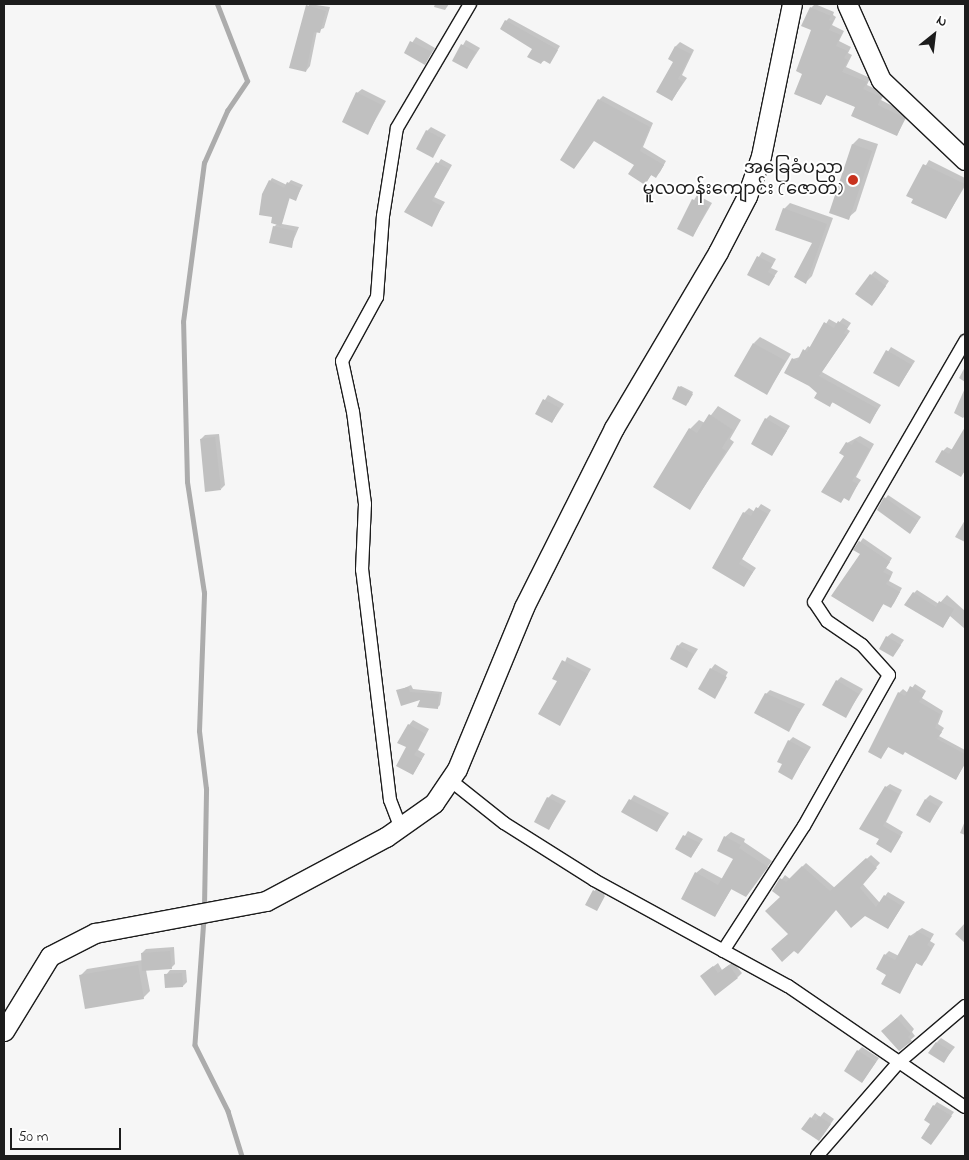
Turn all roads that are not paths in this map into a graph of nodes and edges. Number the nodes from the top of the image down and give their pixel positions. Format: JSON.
{"nodes":[{"id":1,"x":470,"y":4,"type":"edge"},
{"id":2,"x":792,"y":4,"type":"edge"},
{"id":3,"x":847,"y":4,"type":"edge"},
{"id":4,"x":965,"y":160,"type":"edge"},
{"id":5,"x":965,"y":340,"type":"edge"},
{"id":6,"x":450,"y":780,"type":"junction"},
{"id":7,"x":400,"y":826,"type":"junction"},
{"id":8,"x":723,"y":951,"type":"junction"},
{"id":9,"x":965,"y":1006,"type":"edge"},
{"id":10,"x":4,"y":1031,"type":"edge"},
{"id":11,"x":898,"y":1064,"type":"junction"},
{"id":12,"x":965,"y":1107,"type":"edge"},
{"id":13,"x":817,"y":1156,"type":"edge"}],
"edges":[{"from":1,"to":7,"type":"street"},
{"from":2,"to":6,"type":"main road"},
{"from":3,"to":4,"type":"main road"},
{"from":5,"to":8,"type":"street"},
{"from":6,"to":7,"type":"main road"},
{"from":6,"to":8,"type":"street"},
{"from":7,"to":10,"type":"main road"},
{"from":8,"to":11,"type":"street"},
{"from":9,"to":11,"type":"street"},
{"from":11,"to":12,"type":"street"},
{"from":11,"to":13,"type":"street"}]}
